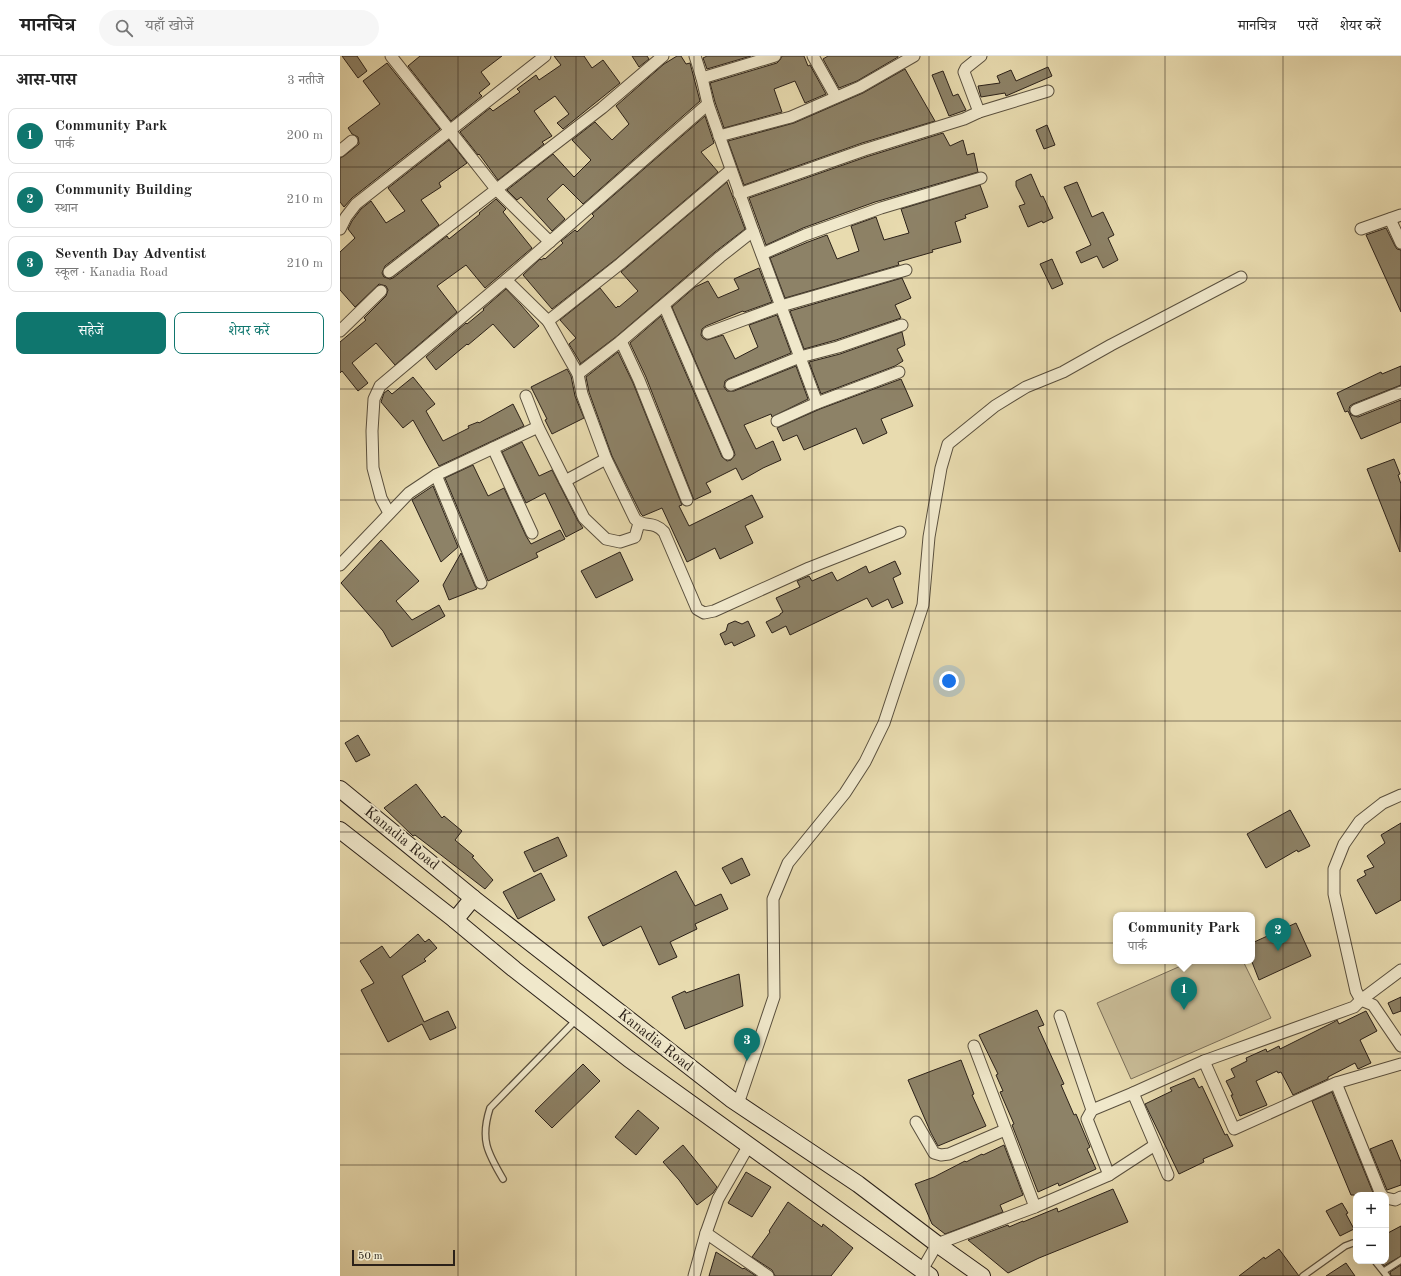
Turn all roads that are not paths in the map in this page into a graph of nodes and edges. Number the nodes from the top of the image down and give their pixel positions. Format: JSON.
{"nodes":[{"id":1,"x":545,"y":56,"type":"edge"},
{"id":2,"x":663,"y":56,"type":"edge"},
{"id":3,"x":695,"y":56,"type":"edge"},
{"id":4,"x":775,"y":56,"type":"edge"},
{"id":5,"x":813,"y":56,"type":"edge"},
{"id":6,"x":914,"y":56,"type":"edge"},
{"id":7,"x":981,"y":56,"type":"edge"},
{"id":8,"x":394,"y":57,"type":"edge"},
{"id":9,"x":702,"y":78,"type":"junction"},
{"id":10,"x":1048,"y":91,"type":"dead end"},
{"id":11,"x":836,"y":97,"type":"junction"},
{"id":12,"x":708,"y":104,"type":"junction"},
{"id":13,"x":979,"y":112,"type":"junction"},
{"id":14,"x":450,"y":131,"type":"junction"},
{"id":15,"x":719,"y":136,"type":"junction"},
{"id":16,"x":352,"y":141,"type":"dead end"},
{"id":17,"x":340,"y":151,"type":"edge"},
{"id":18,"x":731,"y":170,"type":"junction"},
{"id":19,"x":981,"y":178,"type":"dead end"},
{"id":20,"x":496,"y":189,"type":"junction"},
{"id":21,"x":739,"y":194,"type":"junction"},
{"id":22,"x":1401,"y":214,"type":"edge"},
{"id":23,"x":1390,"y":219,"type":"junction"},
{"id":24,"x":340,"y":229,"type":"edge"},
{"id":25,"x":1361,"y":229,"type":"dead end"},
{"id":26,"x":753,"y":231,"type":"junction"},
{"id":27,"x":550,"y":242,"type":"junction"},
{"id":28,"x":1401,"y":243,"type":"edge"},
{"id":29,"x":762,"y":254,"type":"junction"},
{"id":30,"x":906,"y":270,"type":"dead end"},
{"id":31,"x":389,"y":272,"type":"dead end"},
{"id":32,"x":1241,"y":277,"type":"dead end"},
{"id":33,"x":506,"y":280,"type":"junction"},
{"id":34,"x":380,"y":291,"type":"dead end"},
{"id":35,"x":664,"y":305,"type":"junction"},
{"id":36,"x":781,"y":306,"type":"junction"},
{"id":37,"x":548,"y":321,"type":"junction"},
{"id":38,"x":902,"y":325,"type":"dead end"},
{"id":39,"x":340,"y":330,"type":"edge"},
{"id":40,"x":708,"y":333,"type":"dead end"},
{"id":41,"x":620,"y":341,"type":"junction"},
{"id":42,"x":800,"y":357,"type":"junction"},
{"id":43,"x":899,"y":372,"type":"dead end"},
{"id":44,"x":578,"y":374,"type":"junction"},
{"id":45,"x":731,"y":385,"type":"dead end"},
{"id":46,"x":1401,"y":392,"type":"edge"},
{"id":47,"x":526,"y":396,"type":"dead end"},
{"id":48,"x":817,"y":403,"type":"junction"},
{"id":49,"x":1356,"y":410,"type":"dead end"},
{"id":50,"x":777,"y":421,"type":"dead end"},
{"id":51,"x":538,"y":427,"type":"junction"},
{"id":52,"x":493,"y":448,"type":"junction"},
{"id":53,"x":728,"y":454,"type":"dead end"},
{"id":54,"x":606,"y":459,"type":"junction"},
{"id":55,"x":436,"y":475,"type":"junction"},
{"id":56,"x":565,"y":482,"type":"junction"},
{"id":57,"x":686,"y":500,"type":"dead end"},
{"id":58,"x":389,"y":513,"type":"junction"},
{"id":59,"x":639,"y":523,"type":"junction"},
{"id":60,"x":900,"y":532,"type":"dead end"},
{"id":61,"x":532,"y":534,"type":"dead end"},
{"id":62,"x":340,"y":565,"type":"edge"},
{"id":63,"x":481,"y":583,"type":"dead end"},
{"id":64,"x":340,"y":789,"type":"edge"},
{"id":65,"x":1401,"y":795,"type":"edge"},
{"id":66,"x":340,"y":830,"type":"edge"},
{"id":67,"x":473,"y":898,"type":"junction"},
{"id":68,"x":455,"y":920,"type":"junction"},
{"id":69,"x":1401,"y":970,"type":"edge"},
{"id":70,"x":1361,"y":1000,"type":"junction"},
{"id":71,"x":1060,"y":1016,"type":"dead end"},
{"id":72,"x":577,"y":1019,"type":"junction"},
{"id":73,"x":974,"y":1046,"type":"dead end"},
{"id":74,"x":1401,"y":1046,"type":"edge"},
{"id":75,"x":1204,"y":1061,"type":"junction"},
{"id":76,"x":1401,"y":1064,"type":"edge"},
{"id":77,"x":1336,"y":1083,"type":"junction"},
{"id":78,"x":1133,"y":1093,"type":"junction"},
{"id":79,"x":738,"y":1104,"type":"junction"},
{"id":80,"x":1092,"y":1110,"type":"junction"},
{"id":81,"x":916,"y":1122,"type":"dead end"},
{"id":82,"x":1006,"y":1130,"type":"junction"},
{"id":83,"x":749,"y":1145,"type":"junction"},
{"id":84,"x":1155,"y":1145,"type":"junction"},
{"id":85,"x":1109,"y":1175,"type":"junction"},
{"id":86,"x":1168,"y":1175,"type":"dead end"},
{"id":87,"x":503,"y":1178,"type":"dead end"},
{"id":88,"x":1380,"y":1192,"type":"edge"},
{"id":89,"x":1401,"y":1197,"type":"edge"},
{"id":90,"x":1389,"y":1199,"type":"edge"},
{"id":91,"x":1035,"y":1207,"type":"junction"},
{"id":92,"x":706,"y":1233,"type":"junction"},
{"id":93,"x":1353,"y":1243,"type":"edge"},
{"id":94,"x":936,"y":1244,"type":"junction"},
{"id":95,"x":1401,"y":1260,"type":"edge"},
{"id":96,"x":1378,"y":1264,"type":"edge"},
{"id":97,"x":926,"y":1273,"type":"edge"},
{"id":98,"x":1386,"y":1274,"type":"edge"},
{"id":99,"x":694,"y":1276,"type":"edge"},
{"id":100,"x":768,"y":1276,"type":"edge"},
{"id":101,"x":982,"y":1276,"type":"edge"},
{"id":102,"x":1303,"y":1276,"type":"edge"}],
"edges":[{"from":1,"to":14,"type":"street"},
{"from":2,"to":20,"type":"street"},
{"from":3,"to":9,"type":"street"},
{"from":4,"to":9,"type":"street"},
{"from":5,"to":11,"type":"street"},
{"from":6,"to":11,"type":"street"},
{"from":7,"to":13,"type":"street"},
{"from":8,"to":14,"type":"street"},
{"from":9,"to":12,"type":"street"},
{"from":10,"to":13,"type":"street"},
{"from":11,"to":15,"type":"street"},
{"from":12,"to":15,"type":"street"},
{"from":12,"to":27,"type":"street"},
{"from":13,"to":21,"type":"street"},
{"from":14,"to":20,"type":"street"},
{"from":14,"to":24,"type":"street"},
{"from":15,"to":18,"type":"street"},
{"from":16,"to":17,"type":"street"},
{"from":18,"to":21,"type":"street"},
{"from":18,"to":37,"type":"street"},
{"from":19,"to":29,"type":"street"},
{"from":20,"to":27,"type":"street"},
{"from":20,"to":31,"type":"street"},
{"from":21,"to":26,"type":"street"},
{"from":22,"to":23,"type":"street"},
{"from":23,"to":25,"type":"street"},
{"from":23,"to":28,"type":"street"},
{"from":26,"to":29,"type":"street"},
{"from":26,"to":35,"type":"street"},
{"from":27,"to":33,"type":"street"},
{"from":29,"to":36,"type":"street"},
{"from":30,"to":36,"type":"street"},
{"from":32,"to":79,"type":"street"},
{"from":33,"to":37,"type":"street"},
{"from":33,"to":58,"type":"street"},
{"from":34,"to":39,"type":"street"},
{"from":35,"to":41,"type":"street"},
{"from":35,"to":53,"type":"street"},
{"from":36,"to":40,"type":"street"},
{"from":36,"to":42,"type":"street"},
{"from":37,"to":44,"type":"street"},
{"from":38,"to":42,"type":"street"},
{"from":41,"to":44,"type":"street"},
{"from":41,"to":57,"type":"street"},
{"from":42,"to":45,"type":"street"},
{"from":42,"to":48,"type":"street"},
{"from":43,"to":48,"type":"street"},
{"from":44,"to":54,"type":"street"},
{"from":46,"to":49,"type":"street"},
{"from":47,"to":51,"type":"street"},
{"from":48,"to":50,"type":"street"},
{"from":51,"to":52,"type":"street"},
{"from":51,"to":56,"type":"street"},
{"from":52,"to":55,"type":"street"},
{"from":52,"to":61,"type":"street"},
{"from":54,"to":56,"type":"street"},
{"from":54,"to":59,"type":"street"},
{"from":55,"to":58,"type":"street"},
{"from":55,"to":63,"type":"street"},
{"from":56,"to":59,"type":"street"},
{"from":58,"to":62,"type":"street"},
{"from":59,"to":60,"type":"street"},
{"from":64,"to":67,"type":"main road","name":"Kanadia Road"},
{"from":65,"to":70,"type":"street"},
{"from":66,"to":68,"type":"main road","name":"Kanadia Road"},
{"from":67,"to":68,"type":"main road"},
{"from":67,"to":79,"type":"main road","name":"Kanadia Road"},
{"from":68,"to":72,"type":"main road","name":"Kanadia Road"},
{"from":69,"to":70,"type":"street"},
{"from":70,"to":74,"type":"street"},
{"from":70,"to":75,"type":"street"},
{"from":71,"to":80,"type":"street"},
{"from":72,"to":83,"type":"main road","name":"Kanadia Road"},
{"from":72,"to":87,"type":"lane"},
{"from":73,"to":82,"type":"street"},
{"from":75,"to":77,"type":"street"},
{"from":75,"to":78,"type":"street"},
{"from":76,"to":77,"type":"street"},
{"from":77,"to":88,"type":"street"},
{"from":78,"to":80,"type":"street"},
{"from":78,"to":84,"type":"street"},
{"from":79,"to":94,"type":"main road","name":"Kanadia Road"},
{"from":80,"to":85,"type":"street"},
{"from":81,"to":82,"type":"street"},
{"from":82,"to":91,"type":"street"},
{"from":83,"to":92,"type":"street"},
{"from":83,"to":97,"type":"main road","name":"Kanadia Road"},
{"from":84,"to":85,"type":"street"},
{"from":84,"to":86,"type":"street"},
{"from":85,"to":91,"type":"street"},
{"from":89,"to":90,"type":"street"},
{"from":91,"to":94,"type":"street"},
{"from":92,"to":99,"type":"street"},
{"from":92,"to":100,"type":"street"},
{"from":93,"to":102,"type":"lane"},
{"from":94,"to":97,"type":"street"},
{"from":94,"to":101,"type":"main road","name":"Kanadia Road"},
{"from":95,"to":98,"type":"lane"},
{"from":96,"to":98,"type":"lane"}]}
